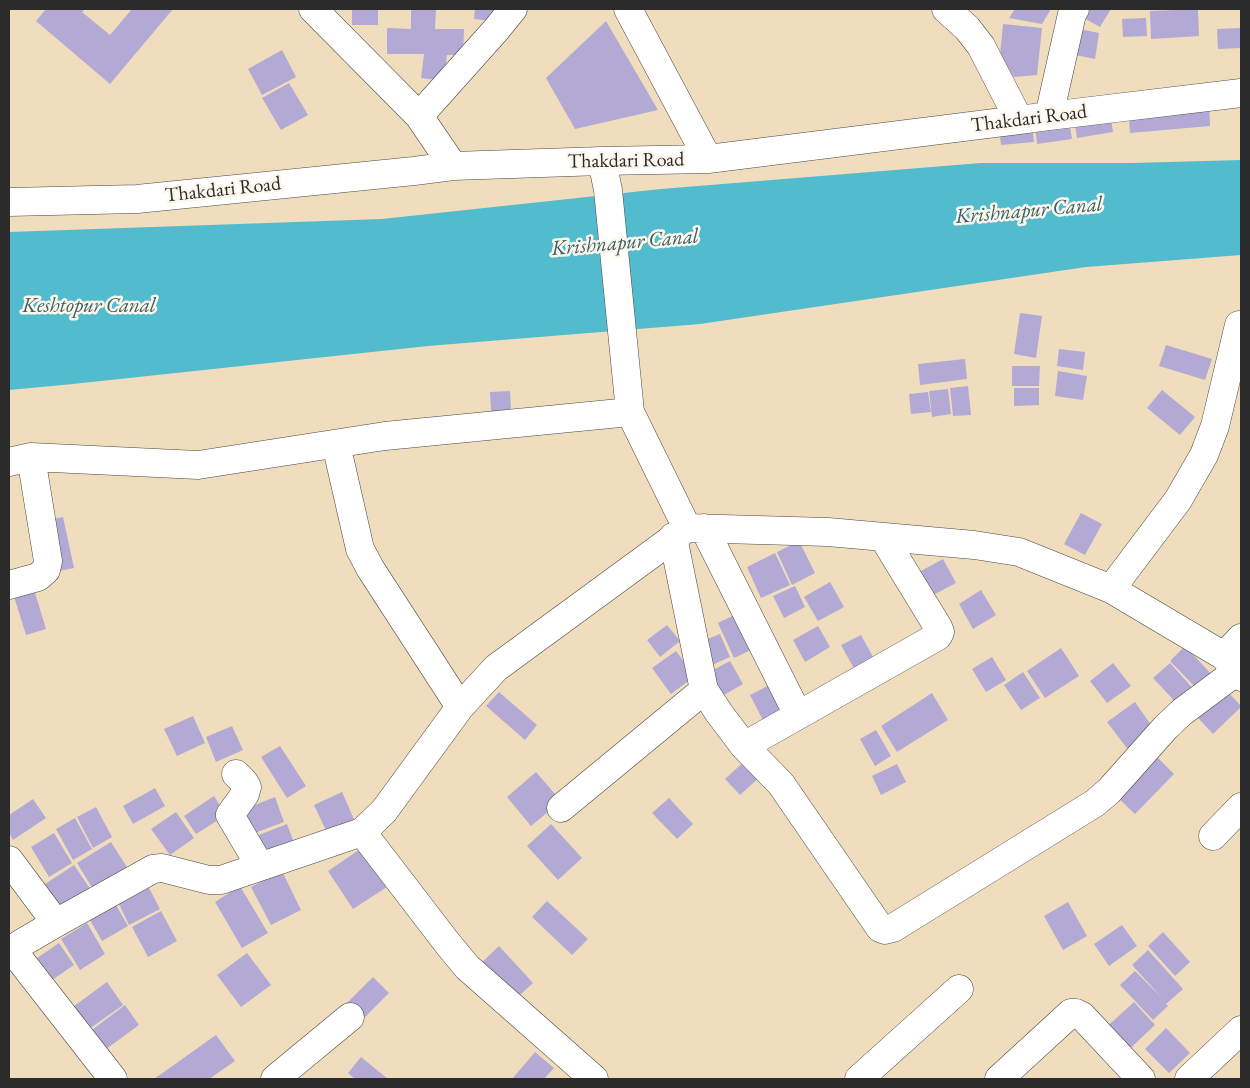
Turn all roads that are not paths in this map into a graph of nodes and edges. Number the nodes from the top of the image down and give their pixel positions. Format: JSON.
{"nodes":[{"id":1,"x":313,"y":9,"type":"edge"},
{"id":2,"x":513,"y":9,"type":"edge"},
{"id":3,"x":628,"y":9,"type":"edge"},
{"id":4,"x":946,"y":9,"type":"edge"},
{"id":5,"x":1075,"y":9,"type":"edge"},
{"id":6,"x":1241,"y":93,"type":"edge"},
{"id":7,"x":419,"y":116,"type":"junction"},
{"id":8,"x":1048,"y":116,"type":"junction"},
{"id":9,"x":1019,"y":120,"type":"junction"},
{"id":10,"x":708,"y":159,"type":"junction"},
{"id":11,"x":602,"y":161,"type":"junction"},
{"id":12,"x":453,"y":166,"type":"junction"},
{"id":13,"x":9,"y":202,"type":"edge"},
{"id":14,"x":1240,"y":325,"type":"dead end"},
{"id":15,"x":630,"y":412,"type":"junction"},
{"id":16,"x":336,"y":444,"type":"junction"},
{"id":17,"x":20,"y":460,"type":"edge"},
{"id":18,"x":688,"y":531,"type":"junction"},
{"id":19,"x":883,"y":537,"type":"junction"},
{"id":20,"x":9,"y":585,"type":"edge"},
{"id":21,"x":1111,"y":588,"type":"junction"},
{"id":22,"x":1236,"y":660,"type":"edge"},
{"id":23,"x":704,"y":690,"type":"junction"},
{"id":24,"x":460,"y":707,"type":"junction"},
{"id":25,"x":798,"y":715,"type":"junction"},
{"id":26,"x":744,"y":746,"type":"junction"},
{"id":27,"x":236,"y":774,"type":"dead end"},
{"id":28,"x":1241,"y":807,"type":"edge"},
{"id":29,"x":561,"y":808,"type":"dead end"},
{"id":30,"x":362,"y":832,"type":"junction"},
{"id":31,"x":1213,"y":836,"type":"dead end"},
{"id":32,"x":9,"y":860,"type":"edge"},
{"id":33,"x":260,"y":866,"type":"junction"},
{"id":34,"x":56,"y":922,"type":"junction"},
{"id":35,"x":13,"y":958,"type":"edge"},
{"id":36,"x":960,"y":989,"type":"dead end"},
{"id":37,"x":350,"y":1017,"type":"dead end"},
{"id":38,"x":1241,"y":1030,"type":"edge"},
{"id":39,"x":113,"y":1079,"type":"edge"},
{"id":40,"x":275,"y":1079,"type":"edge"},
{"id":41,"x":594,"y":1079,"type":"edge"},
{"id":42,"x":859,"y":1079,"type":"edge"},
{"id":43,"x":999,"y":1079,"type":"edge"},
{"id":44,"x":1141,"y":1079,"type":"edge"},
{"id":45,"x":1189,"y":1079,"type":"edge"}],
"edges":[{"from":1,"to":7,"type":"street"},
{"from":2,"to":7,"type":"street"},
{"from":3,"to":10,"type":"street"},
{"from":4,"to":9,"type":"street"},
{"from":5,"to":8,"type":"street"},
{"from":6,"to":8,"type":"street","name":"Thakdari Road"},
{"from":7,"to":12,"type":"street"},
{"from":8,"to":9,"type":"street","name":"Thakdari Road"},
{"from":9,"to":10,"type":"street","name":"Thakdari Road"},
{"from":10,"to":11,"type":"street","name":"Thakdari Road"},
{"from":11,"to":12,"type":"street","name":"Thakdari Road"},
{"from":11,"to":15,"type":"street"},
{"from":12,"to":13,"type":"street","name":"Thakdari Road"},
{"from":14,"to":21,"type":"street"},
{"from":15,"to":16,"type":"street"},
{"from":15,"to":18,"type":"street"},
{"from":16,"to":17,"type":"street"},
{"from":16,"to":24,"type":"street"},
{"from":17,"to":20,"type":"street"},
{"from":18,"to":19,"type":"street"},
{"from":18,"to":23,"type":"street"},
{"from":18,"to":24,"type":"street"},
{"from":18,"to":25,"type":"street"},
{"from":19,"to":21,"type":"street"},
{"from":19,"to":25,"type":"street"},
{"from":21,"to":22,"type":"street"},
{"from":22,"to":26,"type":"street"},
{"from":23,"to":26,"type":"street"},
{"from":23,"to":29,"type":"street"},
{"from":24,"to":30,"type":"street"},
{"from":25,"to":26,"type":"street"},
{"from":27,"to":33,"type":"street"},
{"from":28,"to":31,"type":"street"},
{"from":30,"to":33,"type":"street"},
{"from":30,"to":41,"type":"street"},
{"from":32,"to":34,"type":"street"},
{"from":33,"to":34,"type":"street"},
{"from":34,"to":35,"type":"street"},
{"from":35,"to":39,"type":"street"},
{"from":36,"to":42,"type":"street"},
{"from":37,"to":40,"type":"street"},
{"from":38,"to":45,"type":"street"},
{"from":43,"to":44,"type":"street"}]}
